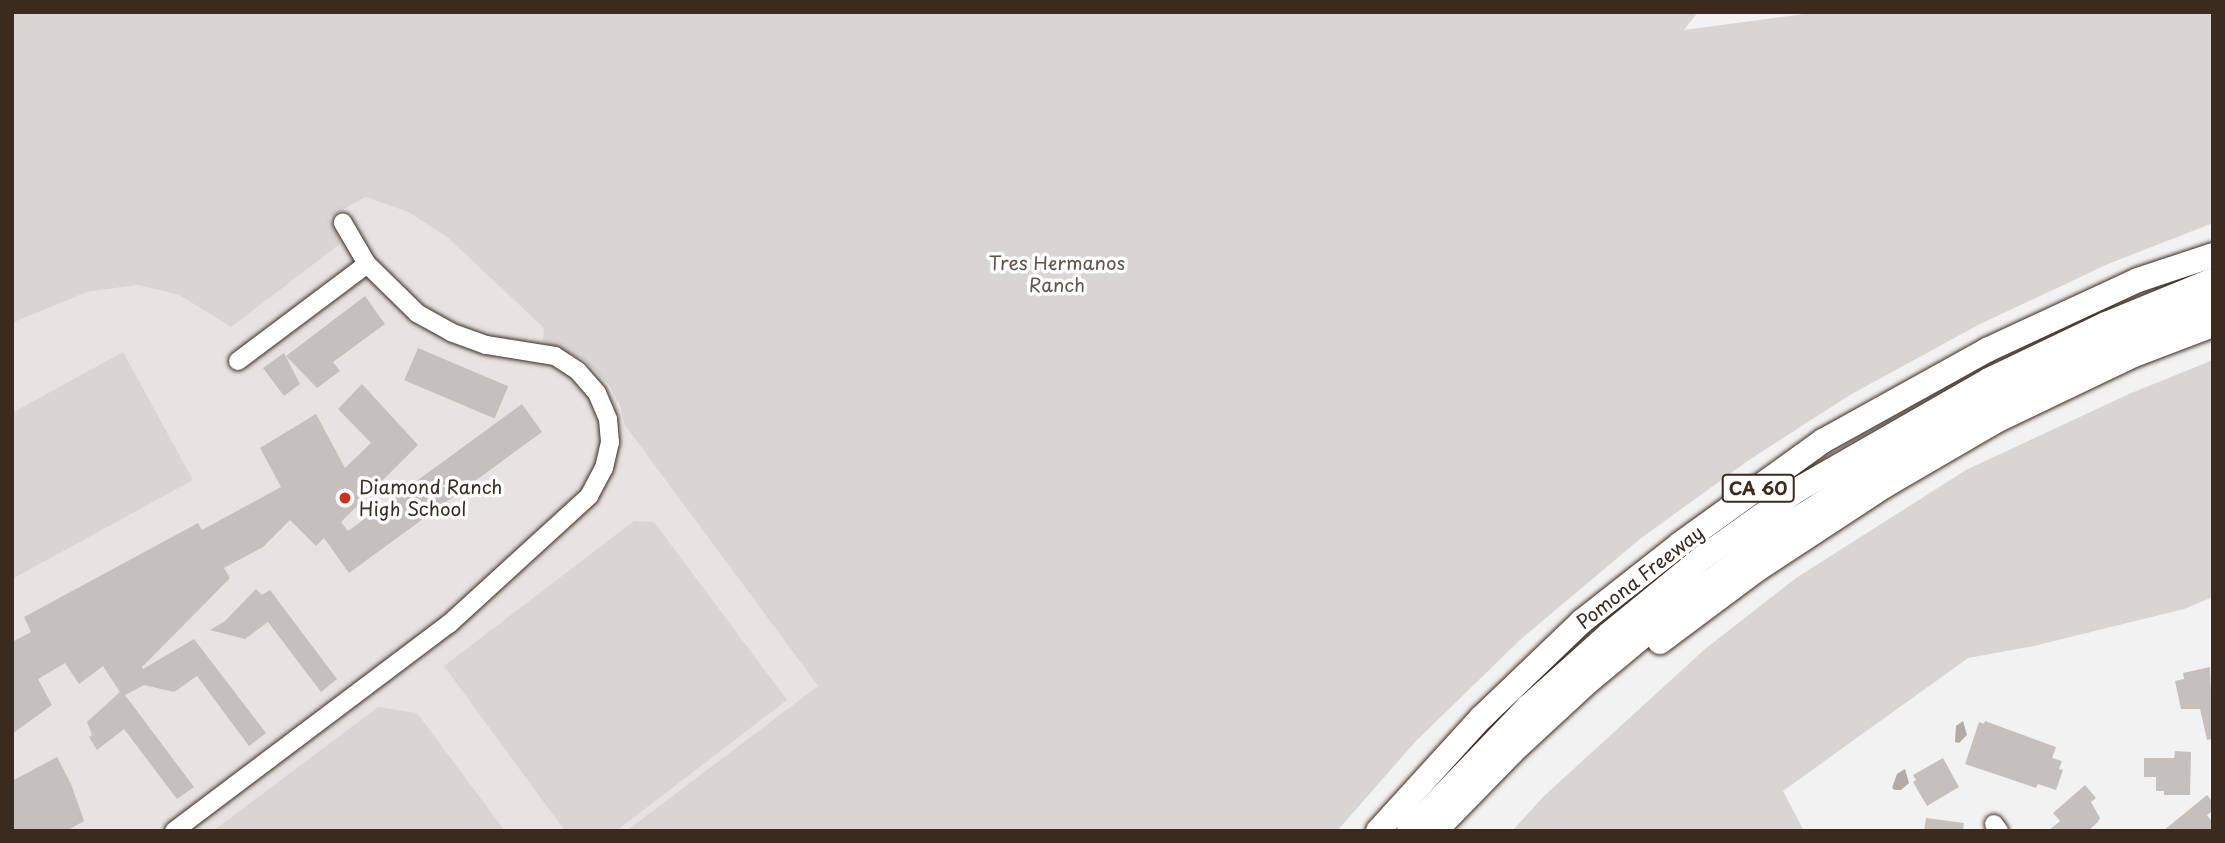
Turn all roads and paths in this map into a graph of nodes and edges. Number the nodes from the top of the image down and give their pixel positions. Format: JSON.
{"nodes":[{"id":1,"x":343,"y":223,"type":"dead end"},
{"id":2,"x":2213,"y":255,"type":"edge"},
{"id":3,"x":367,"y":264,"type":"junction"},
{"id":4,"x":2213,"y":280,"type":"edge"},
{"id":5,"x":2213,"y":305,"type":"edge"},
{"id":6,"x":2213,"y":325,"type":"edge"},
{"id":7,"x":238,"y":360,"type":"dead end"},
{"id":8,"x":174,"y":831,"type":"edge"},
{"id":9,"x":1378,"y":831,"type":"edge"},
{"id":10,"x":1409,"y":831,"type":"edge"},
{"id":11,"x":1435,"y":831,"type":"edge"},
{"id":12,"x":1457,"y":831,"type":"edge"}],
"edges":[{"from":1,"to":3,"type":"lane"},
{"from":2,"to":9,"type":"highway","name":"Pomona Freeway","number":"CA 60"},
{"from":3,"to":7,"type":"lane"},
{"from":3,"to":8,"type":"lane"},
{"from":4,"to":10,"type":"highway"},
{"from":5,"to":11,"type":"highway"},
{"from":6,"to":12,"type":"highway"}]}
